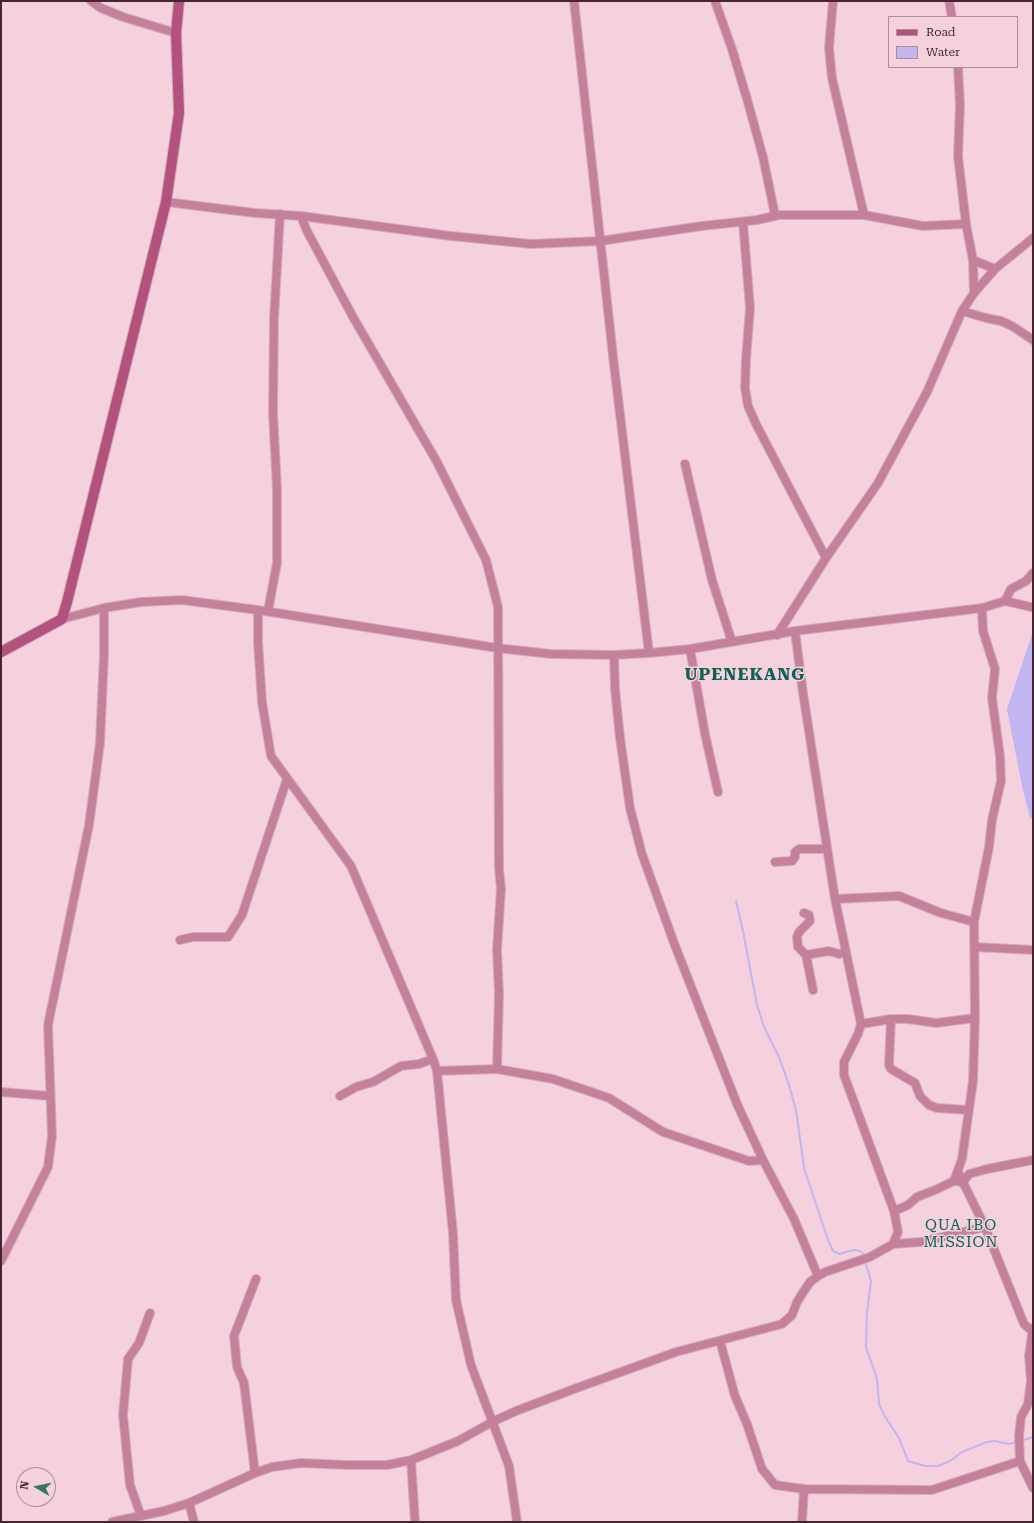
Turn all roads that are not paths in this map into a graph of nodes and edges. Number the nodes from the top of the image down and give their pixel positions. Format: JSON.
{"nodes":[{"id":1,"x":92,"y":1,"type":"edge"},
{"id":2,"x":179,"y":1,"type":"edge"},
{"id":3,"x":574,"y":1,"type":"edge"},
{"id":4,"x":715,"y":1,"type":"edge"},
{"id":5,"x":833,"y":1,"type":"edge"},
{"id":6,"x":949,"y":1,"type":"edge"},
{"id":7,"x":952,"y":16,"type":"edge"},
{"id":8,"x":176,"y":33,"type":"junction"},
{"id":9,"x":958,"y":68,"type":"edge"},
{"id":10,"x":166,"y":202,"type":"junction"},
{"id":11,"x":280,"y":214,"type":"junction"},
{"id":12,"x":775,"y":215,"type":"junction"},
{"id":13,"x":864,"y":215,"type":"junction"},
{"id":14,"x":301,"y":216,"type":"junction"},
{"id":15,"x":743,"y":222,"type":"junction"},
{"id":16,"x":966,"y":224,"type":"junction"},
{"id":17,"x":1033,"y":238,"type":"edge"},
{"id":18,"x":600,"y":241,"type":"junction"},
{"id":19,"x":973,"y":260,"type":"junction"},
{"id":20,"x":995,"y":269,"type":"junction"},
{"id":21,"x":974,"y":293,"type":"junction"},
{"id":22,"x":962,"y":311,"type":"junction"},
{"id":23,"x":1033,"y":340,"type":"edge"},
{"id":24,"x":685,"y":464,"type":"dead end"},
{"id":25,"x":826,"y":558,"type":"junction"},
{"id":26,"x":1033,"y":573,"type":"edge"},
{"id":27,"x":1005,"y":601,"type":"junction"},
{"id":28,"x":1030,"y":607,"type":"dead end"},
{"id":29,"x":104,"y":608,"type":"junction"},
{"id":30,"x":982,"y":608,"type":"junction"},
{"id":31,"x":258,"y":610,"type":"junction"},
{"id":32,"x":268,"y":611,"type":"junction"},
{"id":33,"x":62,"y":619,"type":"junction"},
{"id":34,"x":795,"y":631,"type":"junction"},
{"id":35,"x":778,"y":635,"type":"junction"},
{"id":36,"x":732,"y":642,"type":"junction"},
{"id":37,"x":497,"y":648,"type":"junction"},
{"id":38,"x":690,"y":649,"type":"junction"},
{"id":39,"x":1,"y":652,"type":"edge"},
{"id":40,"x":649,"y":653,"type":"junction"},
{"id":41,"x":614,"y":655,"type":"junction"},
{"id":42,"x":287,"y":779,"type":"junction"},
{"id":43,"x":718,"y":792,"type":"dead end"},
{"id":44,"x":827,"y":849,"type":"junction"},
{"id":45,"x":775,"y":862,"type":"dead end"},
{"id":46,"x":835,"y":899,"type":"junction"},
{"id":47,"x":804,"y":913,"type":"dead end"},
{"id":48,"x":974,"y":922,"type":"junction"},
{"id":49,"x":180,"y":940,"type":"dead end"},
{"id":50,"x":975,"y":947,"type":"junction"},
{"id":51,"x":1033,"y":950,"type":"edge"},
{"id":52,"x":846,"y":952,"type":"junction"},
{"id":53,"x":806,"y":955,"type":"junction"},
{"id":54,"x":813,"y":990,"type":"dead end"},
{"id":55,"x":975,"y":1018,"type":"junction"},
{"id":56,"x":891,"y":1019,"type":"junction"},
{"id":57,"x":861,"y":1024,"type":"junction"},
{"id":58,"x":433,"y":1059,"type":"junction"},
{"id":59,"x":497,"y":1069,"type":"junction"},
{"id":60,"x":437,"y":1072,"type":"junction"},
{"id":61,"x":1,"y":1092,"type":"edge"},
{"id":62,"x":50,"y":1096,"type":"junction"},
{"id":63,"x":340,"y":1096,"type":"dead end"},
{"id":64,"x":968,"y":1110,"type":"junction"},
{"id":65,"x":763,"y":1160,"type":"junction"},
{"id":66,"x":1033,"y":1160,"type":"edge"},
{"id":67,"x":958,"y":1172,"type":"junction"},
{"id":68,"x":954,"y":1181,"type":"junction"},
{"id":69,"x":963,"y":1182,"type":"junction"},
{"id":70,"x":894,"y":1211,"type":"junction"},
{"id":71,"x":985,"y":1226,"type":"junction"},
{"id":72,"x":894,"y":1244,"type":"junction"},
{"id":73,"x":1,"y":1261,"type":"edge"},
{"id":74,"x":818,"y":1276,"type":"junction"},
{"id":75,"x":256,"y":1279,"type":"dead end"},
{"id":76,"x":150,"y":1314,"type":"dead end"},
{"id":77,"x":1032,"y":1329,"type":"edge"},
{"id":78,"x":720,"y":1341,"type":"junction"},
{"id":79,"x":492,"y":1422,"type":"junction"},
{"id":80,"x":411,"y":1460,"type":"junction"},
{"id":81,"x":1020,"y":1461,"type":"junction"},
{"id":82,"x":255,"y":1473,"type":"junction"},
{"id":83,"x":1033,"y":1488,"type":"edge"},
{"id":84,"x":804,"y":1489,"type":"junction"},
{"id":85,"x":189,"y":1503,"type":"junction"},
{"id":86,"x":142,"y":1516,"type":"junction"},
{"id":87,"x":126,"y":1520,"type":"edge"},
{"id":88,"x":112,"y":1522,"type":"edge"},
{"id":89,"x":194,"y":1522,"type":"edge"},
{"id":90,"x":415,"y":1522,"type":"edge"},
{"id":91,"x":517,"y":1522,"type":"edge"},
{"id":92,"x":802,"y":1522,"type":"edge"}],
"edges":[{"from":1,"to":8,"type":"street"},
{"from":2,"to":8,"type":"street"},
{"from":3,"to":18,"type":"street"},
{"from":4,"to":12,"type":"street"},
{"from":5,"to":13,"type":"street"},
{"from":6,"to":7,"type":"street"},
{"from":8,"to":10,"type":"street"},
{"from":9,"to":16,"type":"street"},
{"from":10,"to":11,"type":"street"},
{"from":10,"to":33,"type":"street"},
{"from":11,"to":14,"type":"street"},
{"from":11,"to":32,"type":"street"},
{"from":12,"to":13,"type":"street"},
{"from":12,"to":15,"type":"street"},
{"from":13,"to":16,"type":"street"},
{"from":14,"to":18,"type":"street"},
{"from":14,"to":37,"type":"street"},
{"from":15,"to":18,"type":"street"},
{"from":15,"to":25,"type":"street"},
{"from":16,"to":19,"type":"street"},
{"from":17,"to":20,"type":"street"},
{"from":18,"to":40,"type":"street"},
{"from":19,"to":20,"type":"street"},
{"from":19,"to":21,"type":"street"},
{"from":20,"to":21,"type":"street"},
{"from":21,"to":22,"type":"street"},
{"from":22,"to":23,"type":"street"},
{"from":22,"to":25,"type":"street"},
{"from":24,"to":36,"type":"street"},
{"from":25,"to":35,"type":"street"},
{"from":26,"to":27,"type":"street"},
{"from":27,"to":28,"type":"street"},
{"from":27,"to":30,"type":"street"},
{"from":29,"to":31,"type":"street"},
{"from":29,"to":33,"type":"street"},
{"from":29,"to":62,"type":"street"},
{"from":30,"to":34,"type":"street"},
{"from":30,"to":48,"type":"street"},
{"from":31,"to":32,"type":"street"},
{"from":31,"to":42,"type":"street"},
{"from":32,"to":37,"type":"street"},
{"from":33,"to":39,"type":"street"},
{"from":34,"to":35,"type":"street"},
{"from":34,"to":44,"type":"street"},
{"from":35,"to":36,"type":"street"},
{"from":36,"to":38,"type":"street"},
{"from":37,"to":41,"type":"street"},
{"from":37,"to":59,"type":"street"},
{"from":38,"to":40,"type":"street"},
{"from":38,"to":43,"type":"street"},
{"from":40,"to":41,"type":"street"},
{"from":41,"to":65,"type":"street"},
{"from":42,"to":49,"type":"street"},
{"from":42,"to":58,"type":"street"},
{"from":44,"to":45,"type":"street"},
{"from":44,"to":46,"type":"street"},
{"from":46,"to":48,"type":"street"},
{"from":46,"to":52,"type":"street"},
{"from":47,"to":53,"type":"street"},
{"from":48,"to":50,"type":"street"},
{"from":50,"to":51,"type":"street"},
{"from":50,"to":55,"type":"street"},
{"from":52,"to":53,"type":"street"},
{"from":52,"to":57,"type":"street"},
{"from":53,"to":54,"type":"street"},
{"from":55,"to":56,"type":"street"},
{"from":55,"to":64,"type":"street"},
{"from":56,"to":57,"type":"street"},
{"from":56,"to":64,"type":"street"},
{"from":57,"to":70,"type":"street"},
{"from":58,"to":60,"type":"street"},
{"from":58,"to":63,"type":"street"},
{"from":59,"to":60,"type":"street"},
{"from":59,"to":65,"type":"street"},
{"from":60,"to":79,"type":"street"},
{"from":61,"to":62,"type":"street"},
{"from":62,"to":73,"type":"street"},
{"from":64,"to":67,"type":"street"},
{"from":65,"to":74,"type":"street"},
{"from":66,"to":69,"type":"street"},
{"from":67,"to":68,"type":"street"},
{"from":67,"to":69,"type":"street"},
{"from":68,"to":69,"type":"street"},
{"from":68,"to":70,"type":"street"},
{"from":69,"to":71,"type":"street"},
{"from":70,"to":72,"type":"street"},
{"from":71,"to":72,"type":"street"},
{"from":71,"to":77,"type":"street"},
{"from":72,"to":74,"type":"street"},
{"from":74,"to":78,"type":"street"},
{"from":75,"to":82,"type":"street"},
{"from":76,"to":86,"type":"street"},
{"from":77,"to":81,"type":"street"},
{"from":78,"to":79,"type":"street"},
{"from":78,"to":84,"type":"street"},
{"from":79,"to":80,"type":"street"},
{"from":79,"to":91,"type":"street"},
{"from":80,"to":82,"type":"street"},
{"from":80,"to":90,"type":"street"},
{"from":81,"to":83,"type":"street"},
{"from":81,"to":84,"type":"street"},
{"from":82,"to":85,"type":"street"},
{"from":84,"to":92,"type":"street"},
{"from":85,"to":86,"type":"street"},
{"from":85,"to":89,"type":"street"},
{"from":86,"to":87,"type":"street"},
{"from":87,"to":88,"type":"street"}]}
